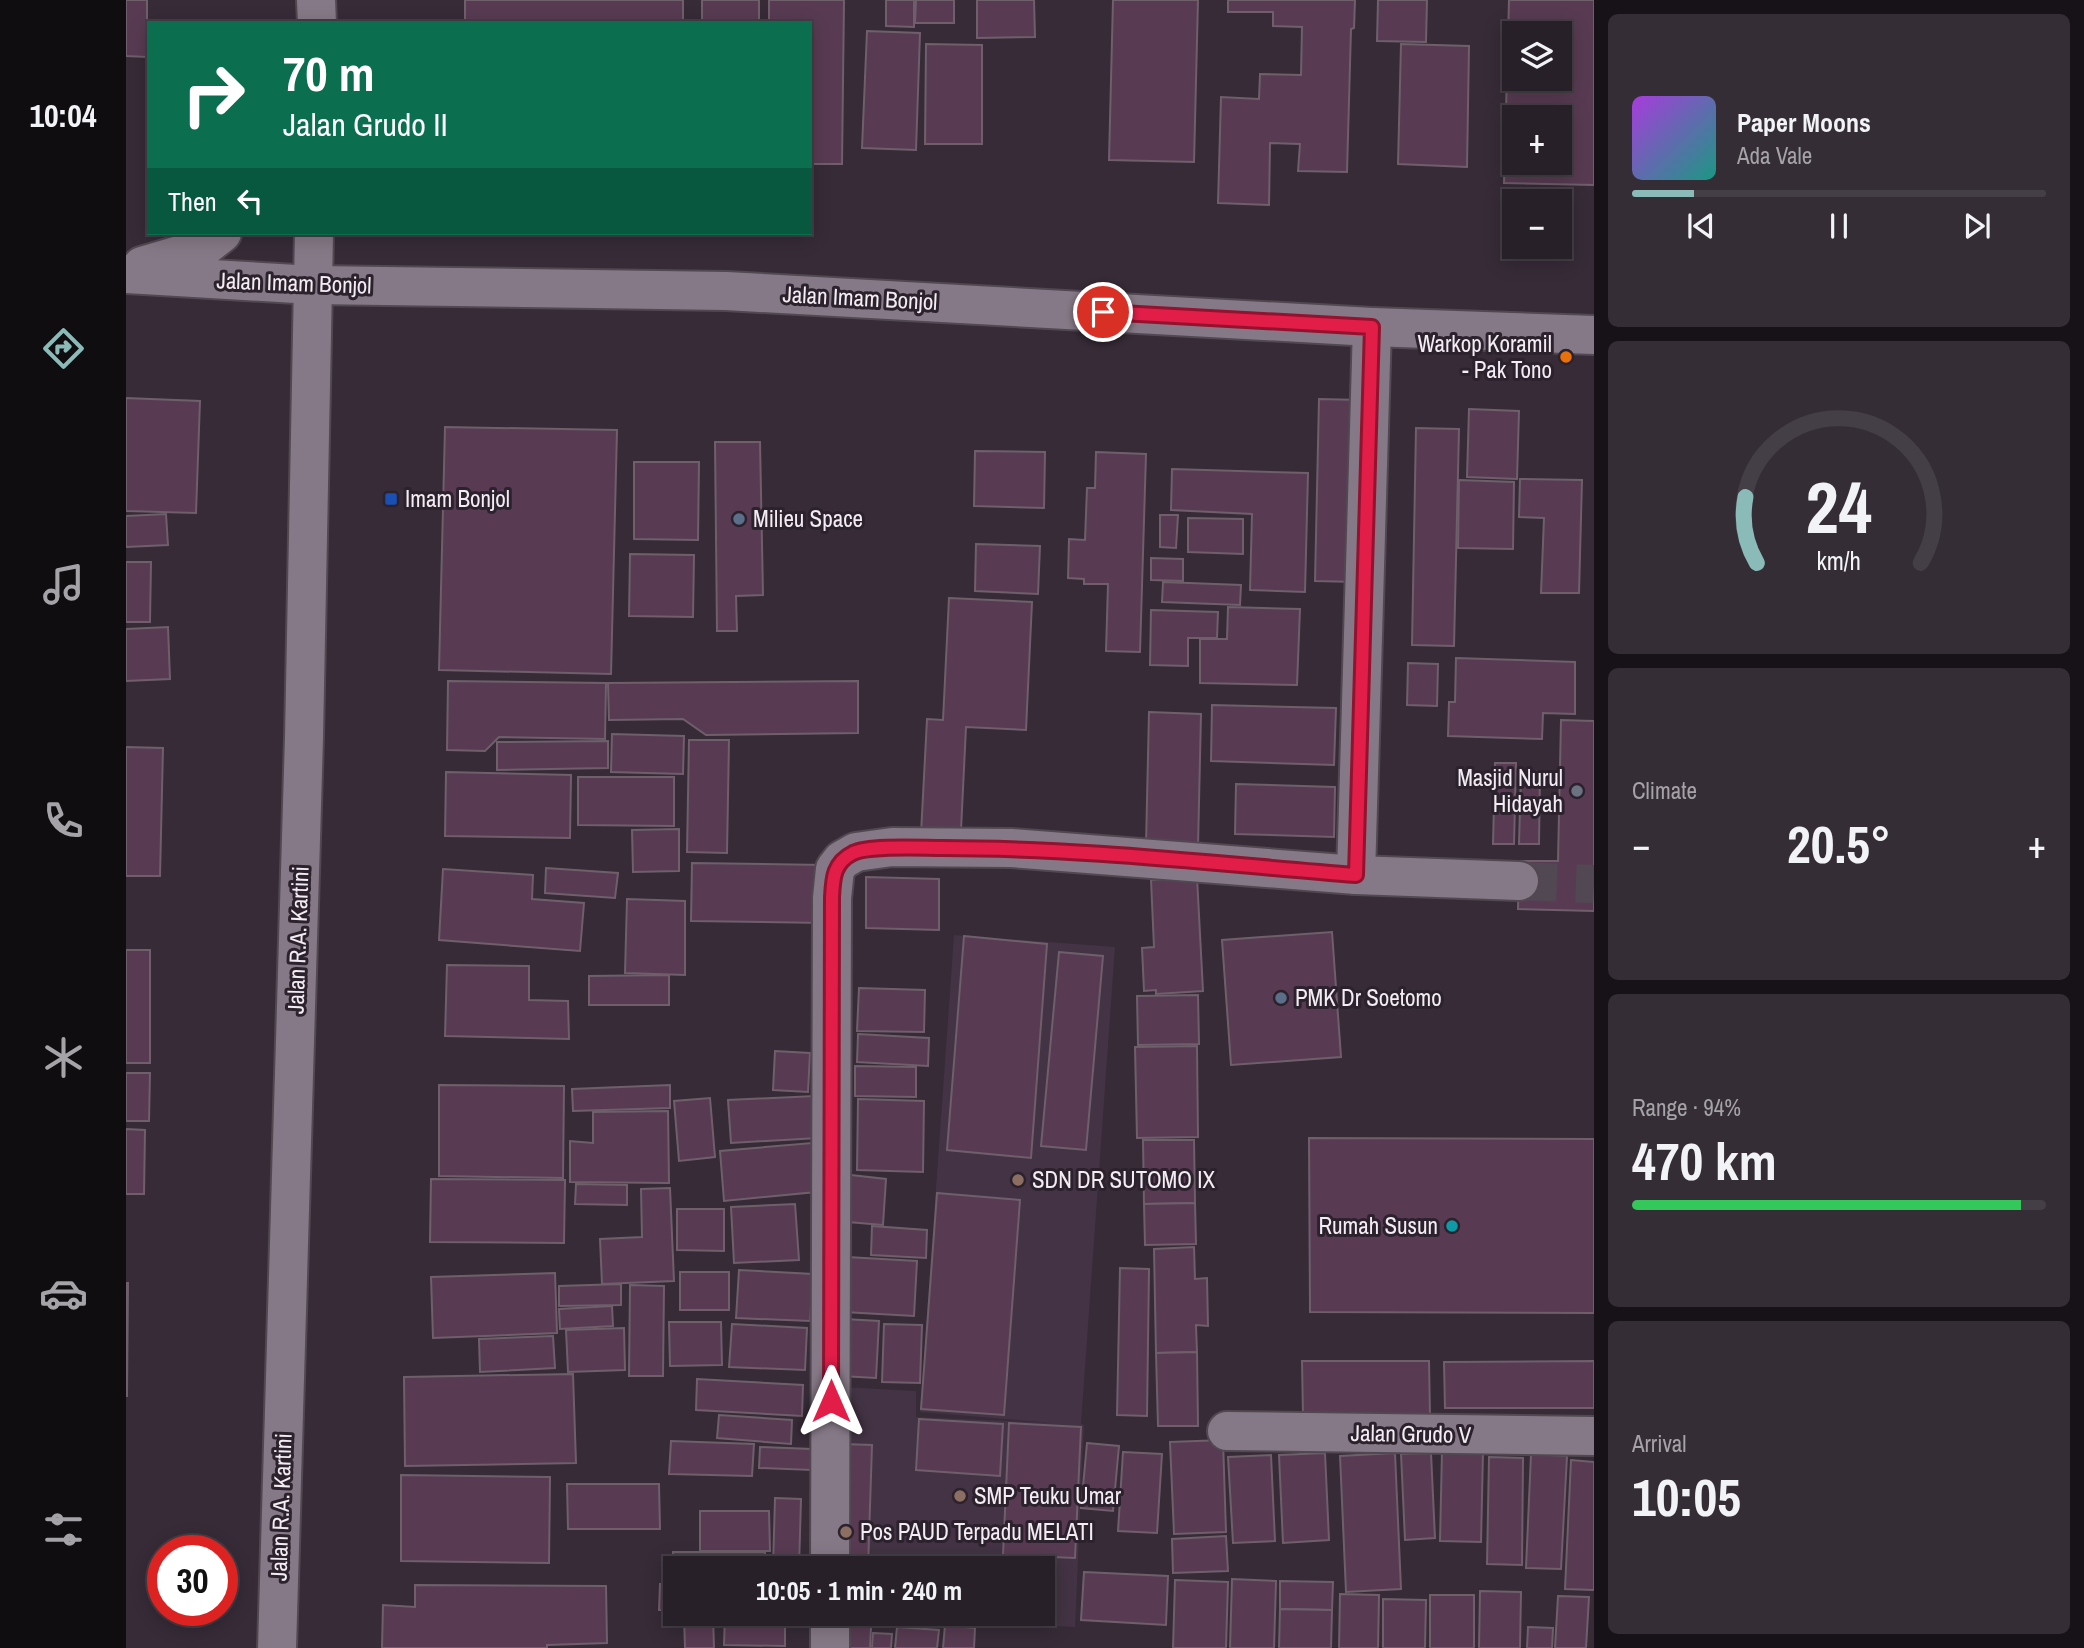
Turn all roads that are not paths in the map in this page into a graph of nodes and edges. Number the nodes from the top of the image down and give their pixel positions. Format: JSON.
{"nodes":[{"id":1,"x":316,"y":0,"type":"edge"},
{"id":2,"x":317,"y":21,"type":"edge"},
{"id":3,"x":219,"y":235,"type":"edge"},
{"id":4,"x":314,"y":235,"type":"edge"},
{"id":5,"x":126,"y":272,"type":"edge"},
{"id":6,"x":313,"y":285,"type":"junction"},
{"id":7,"x":1372,"y":327,"type":"junction"},
{"id":8,"x":1594,"y":335,"type":"edge"},
{"id":9,"x":1356,"y":875,"type":"junction"},
{"id":10,"x":1519,"y":881,"type":"tunnel mouth"},
{"id":11,"x":1227,"y":1431,"type":"dead end"},
{"id":12,"x":1594,"y":1436,"type":"edge"},
{"id":13,"x":830,"y":1556,"type":"edge"},
{"id":14,"x":830,"y":1626,"type":"edge"},
{"id":15,"x":277,"y":1648,"type":"edge"},
{"id":16,"x":830,"y":1648,"type":"edge"}],
"edges":[{"from":1,"to":2,"type":"street"},
{"from":3,"to":5,"type":"street"},
{"from":4,"to":6,"type":"street","name":"Jalan R.A. Kartini"},
{"from":5,"to":6,"type":"street","name":"Jalan Imam Bonjol"},
{"from":6,"to":7,"type":"street","name":"Jalan Imam Bonjol"},
{"from":6,"to":15,"type":"street","name":"Jalan R.A. Kartini"},
{"from":7,"to":8,"type":"street","name":"Jalan Imam Bonjol"},
{"from":7,"to":9,"type":"street"},
{"from":9,"to":10,"type":"street"},
{"from":9,"to":13,"type":"street"},
{"from":11,"to":12,"type":"street","name":"Jalan Grudo V"},
{"from":14,"to":16,"type":"street"}]}
